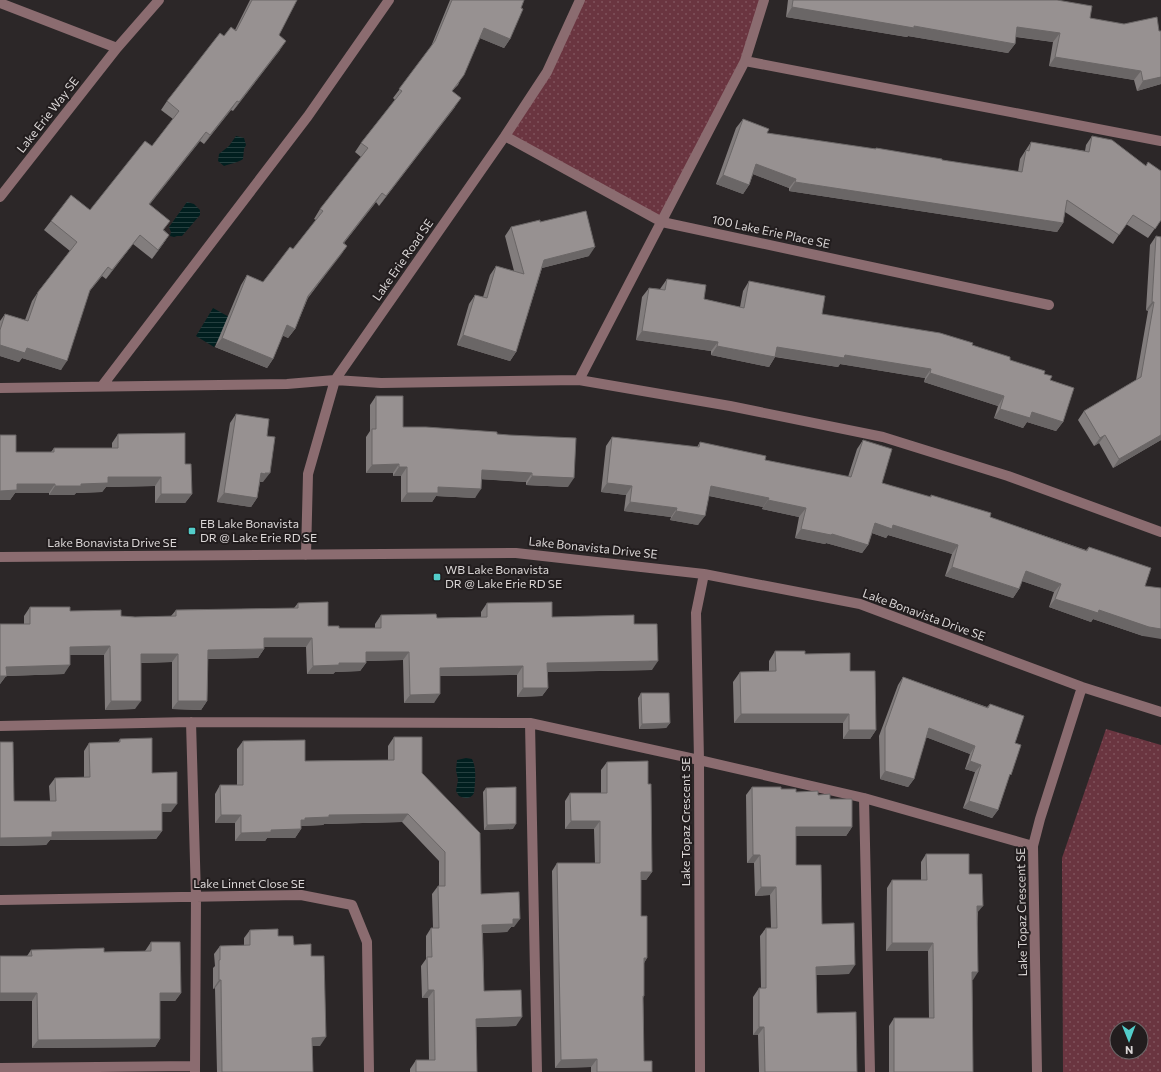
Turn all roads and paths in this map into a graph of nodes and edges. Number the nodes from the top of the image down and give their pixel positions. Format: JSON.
{"nodes":[{"id":1,"x":159,"y":0,"type":"edge"},
{"id":2,"x":389,"y":0,"type":"edge"},
{"id":3,"x":580,"y":0,"type":"edge"},
{"id":4,"x":764,"y":0,"type":"edge"},
{"id":5,"x":0,"y":3,"type":"edge"},
{"id":6,"x":117,"y":48,"type":"junction"},
{"id":7,"x":745,"y":61,"type":"junction"},
{"id":8,"x":505,"y":136,"type":"junction"},
{"id":9,"x":1161,"y":141,"type":"edge"},
{"id":10,"x":0,"y":197,"type":"edge"},
{"id":11,"x":662,"y":222,"type":"junction"},
{"id":12,"x":1049,"y":305,"type":"dead end"},
{"id":13,"x":335,"y":380,"type":"junction"},
{"id":14,"x":579,"y":380,"type":"junction"},
{"id":15,"x":102,"y":386,"type":"junction"},
{"id":16,"x":0,"y":388,"type":"edge"},
{"id":17,"x":1161,"y":532,"type":"edge"},
{"id":18,"x":306,"y":555,"type":"junction"},
{"id":19,"x":0,"y":557,"type":"edge"},
{"id":20,"x":704,"y":574,"type":"junction"},
{"id":21,"x":1082,"y":687,"type":"junction"},
{"id":22,"x":1161,"y":712,"type":"edge"},
{"id":23,"x":191,"y":722,"type":"junction"},
{"id":24,"x":530,"y":723,"type":"junction"},
{"id":25,"x":0,"y":726,"type":"edge"},
{"id":26,"x":699,"y":760,"type":"junction"},
{"id":27,"x":864,"y":798,"type":"junction"},
{"id":28,"x":1033,"y":846,"type":"junction"},
{"id":29,"x":196,"y":896,"type":"junction"},
{"id":30,"x":0,"y":900,"type":"edge"},
{"id":31,"x":0,"y":1068,"type":"edge"},
{"id":32,"x":195,"y":1069,"type":"edge"},
{"id":33,"x":369,"y":1072,"type":"edge"},
{"id":34,"x":537,"y":1072,"type":"edge"},
{"id":35,"x":700,"y":1072,"type":"edge"},
{"id":36,"x":870,"y":1072,"type":"edge"},
{"id":37,"x":1037,"y":1072,"type":"edge"}],
"edges":[{"from":1,"to":6,"type":"street","name":"Lake Erie Way SE"},
{"from":2,"to":15,"type":"street"},
{"from":3,"to":8,"type":"street","name":"Lake Erie Road SE"},
{"from":4,"to":7,"type":"street"},
{"from":5,"to":6,"type":"street"},
{"from":6,"to":10,"type":"street","name":"Lake Erie Way SE"},
{"from":7,"to":9,"type":"street"},
{"from":7,"to":11,"type":"street"},
{"from":8,"to":11,"type":"street","name":"100 Lake Erie Place SE"},
{"from":8,"to":13,"type":"street","name":"Lake Erie Road SE"},
{"from":11,"to":12,"type":"street","name":"100 Lake Erie Place SE"},
{"from":11,"to":14,"type":"street"},
{"from":13,"to":14,"type":"street"},
{"from":13,"to":15,"type":"street"},
{"from":13,"to":18,"type":"street","name":"Lake Erie Road SE"},
{"from":14,"to":17,"type":"street"},
{"from":15,"to":16,"type":"street"},
{"from":18,"to":19,"type":"street","name":"Lake Bonavista Drive SE"},
{"from":18,"to":20,"type":"street","name":"Lake Bonavista Drive SE"},
{"from":20,"to":21,"type":"street","name":"Lake Bonavista Drive SE"},
{"from":20,"to":26,"type":"street","name":"Lake Topaz Crescent SE"},
{"from":21,"to":22,"type":"street","name":"Lake Bonavista Drive SE"},
{"from":21,"to":28,"type":"street","name":"Lake Topaz Crescent SE"},
{"from":23,"to":24,"type":"street"},
{"from":23,"to":25,"type":"street"},
{"from":23,"to":29,"type":"street"},
{"from":24,"to":26,"type":"street"},
{"from":24,"to":34,"type":"street"},
{"from":26,"to":27,"type":"street"},
{"from":26,"to":35,"type":"street","name":"Lake Topaz Crescent SE"},
{"from":27,"to":28,"type":"street"},
{"from":27,"to":36,"type":"street"},
{"from":28,"to":37,"type":"street","name":"Lake Topaz Crescent SE"},
{"from":29,"to":30,"type":"street","name":"Lake Linnet Close SE"},
{"from":29,"to":32,"type":"street"},
{"from":29,"to":33,"type":"street","name":"Lake Linnet Close SE"},
{"from":31,"to":32,"type":"street"}]}
